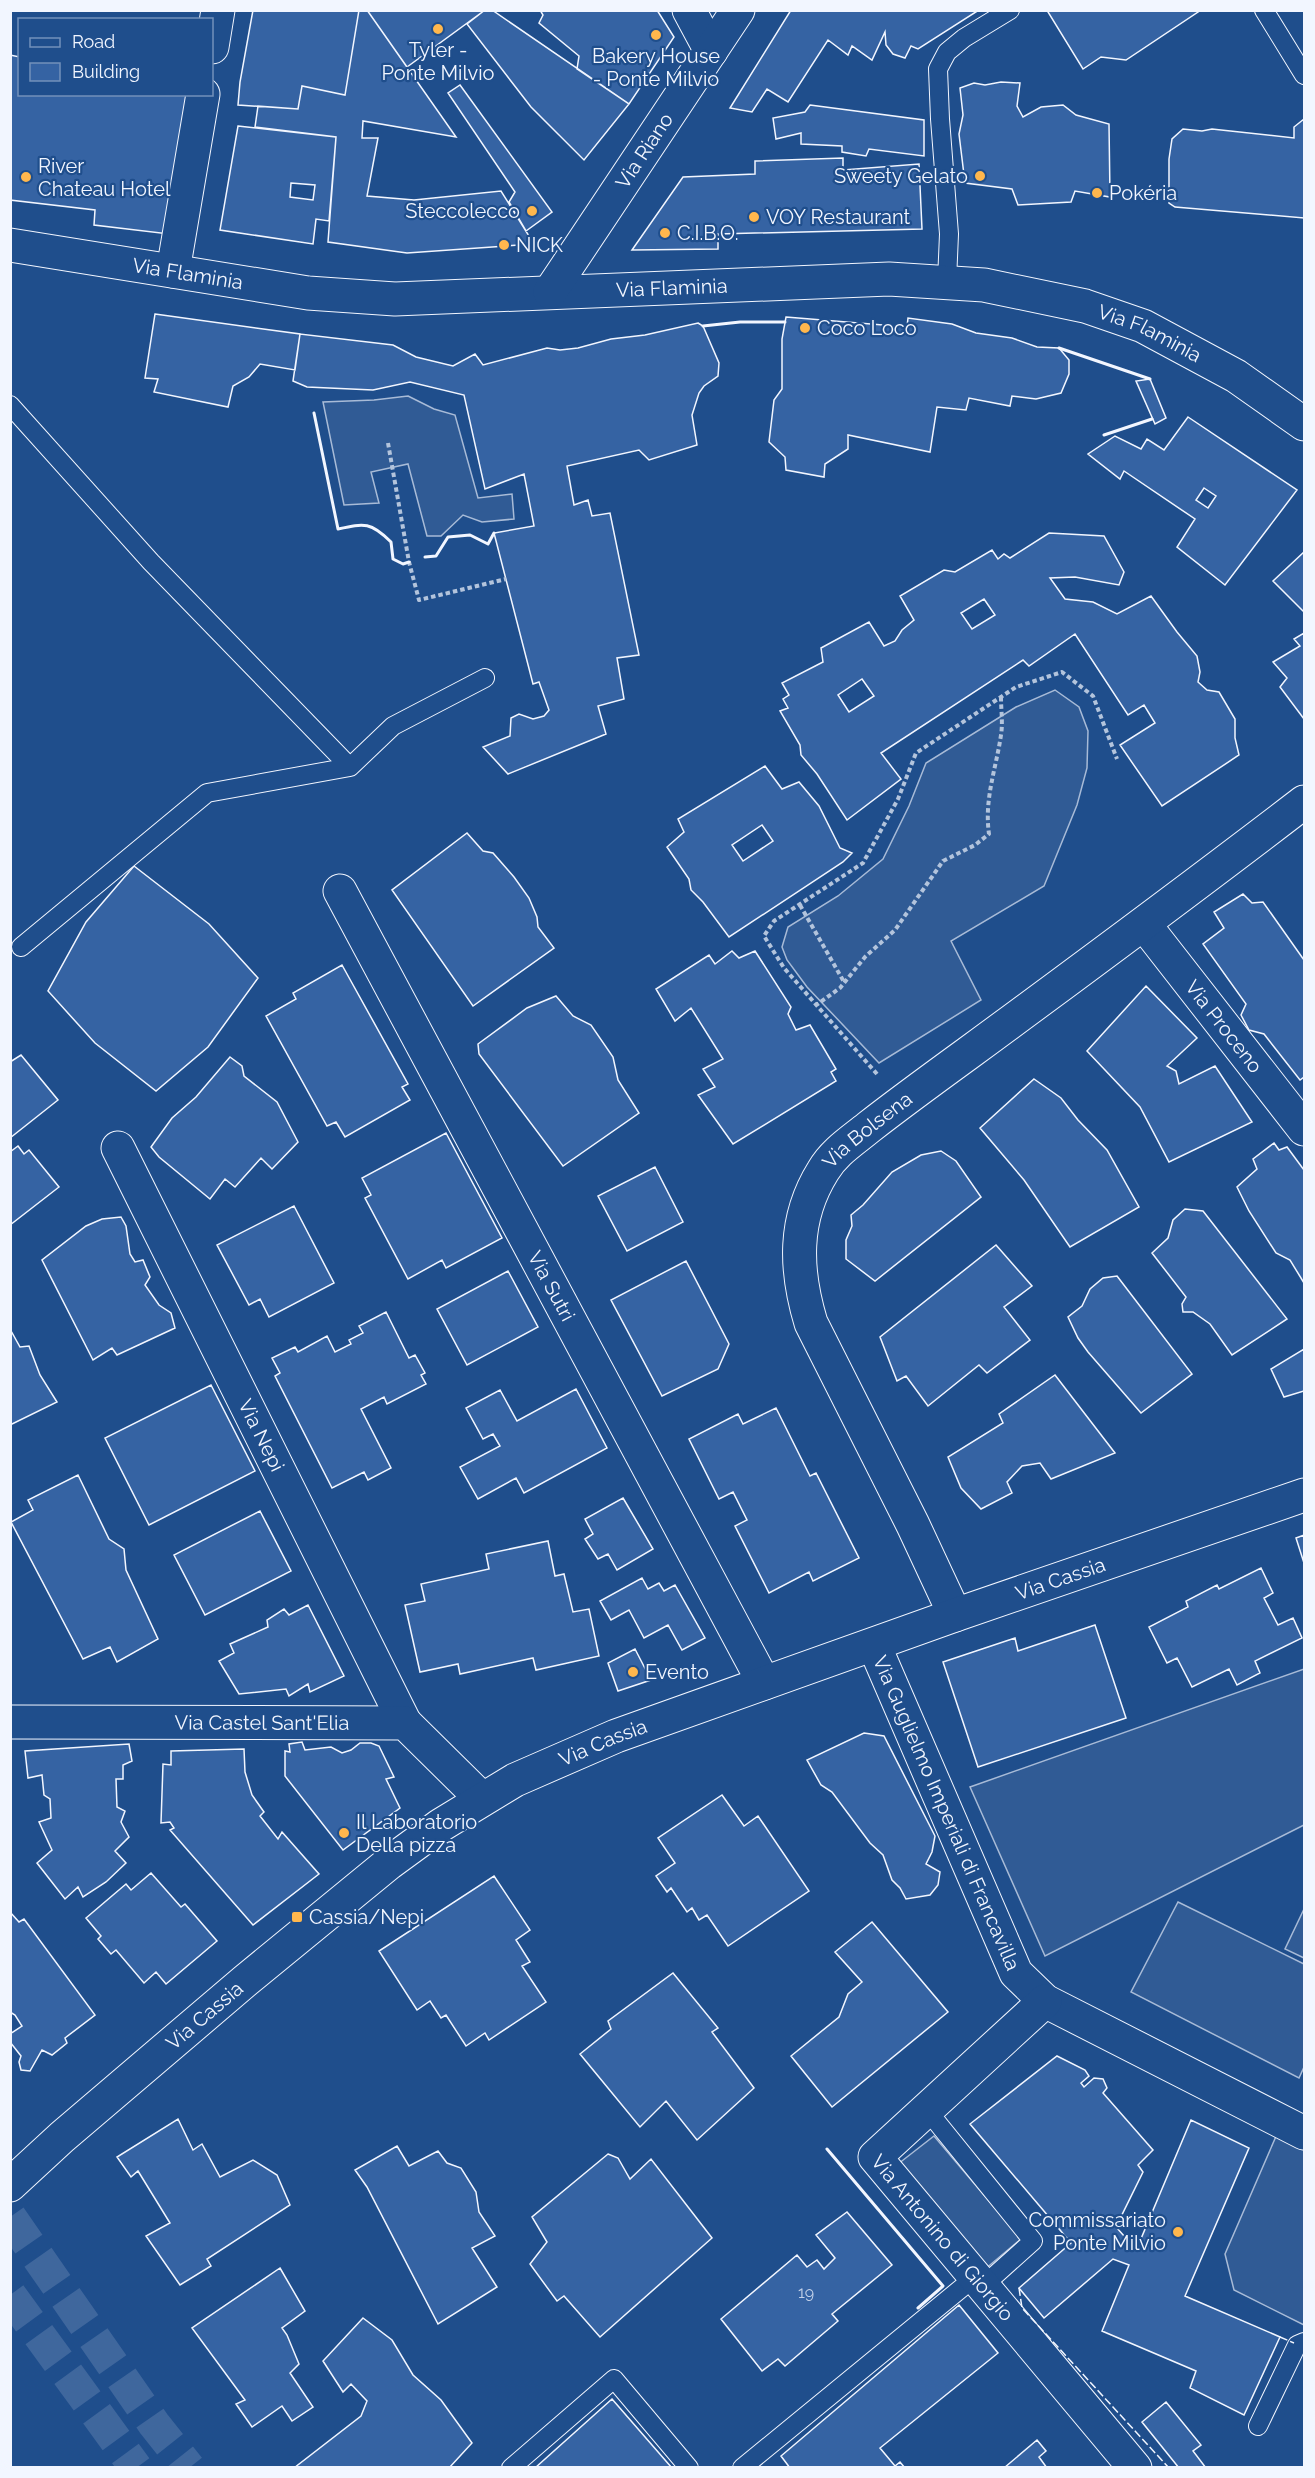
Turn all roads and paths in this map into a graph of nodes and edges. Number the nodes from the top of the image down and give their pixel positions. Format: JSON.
{"nodes":[{"id":1,"x":218,"y":10,"type":"edge"},
{"id":2,"x":688,"y":10,"type":"edge"},
{"id":3,"x":1010,"y":10,"type":"edge"},
{"id":4,"x":1264,"y":10,"type":"edge"},
{"id":5,"x":733,"y":14,"type":"edge"},
{"id":6,"x":213,"y":40,"type":"edge"},
{"id":7,"x":711,"y":51,"type":"junction"},
{"id":8,"x":1305,"y":75,"type":"edge"},
{"id":9,"x":203,"y":96,"type":"edge"},
{"id":10,"x":10,"y":245,"type":"edge"},
{"id":11,"x":173,"y":271,"type":"junction"},
{"id":12,"x":947,"y":281,"type":"junction"},
{"id":13,"x":550,"y":292,"type":"junction"},
{"id":14,"x":10,"y":405,"type":"edge"},
{"id":15,"x":1305,"y":424,"type":"edge"},
{"id":16,"x":388,"y":443,"type":"dead end"},
{"id":17,"x":506,"y":579,"type":"dead end"},
{"id":18,"x":485,"y":678,"type":"dead end"},
{"id":19,"x":1001,"y":697,"type":"junction"},
{"id":20,"x":1118,"y":759,"type":"dead end"},
{"id":21,"x":350,"y":767,"type":"junction"},
{"id":22,"x":1305,"y":802,"type":"edge"},
{"id":23,"x":340,"y":891,"type":"dead end"},
{"id":24,"x":800,"y":904,"type":"junction"},
{"id":25,"x":1144,"y":924,"type":"junction"},
{"id":26,"x":21,"y":947,"type":"dead end"},
{"id":27,"x":844,"y":982,"type":"junction"},
{"id":28,"x":815,"y":1006,"type":"junction"},
{"id":29,"x":899,"y":1104,"type":"junction"},
{"id":30,"x":1305,"y":1129,"type":"edge"},
{"id":31,"x":117,"y":1148,"type":"dead end"},
{"id":32,"x":1305,"y":1495,"type":"edge"},
{"id":33,"x":955,"y":1615,"type":"junction"},
{"id":34,"x":874,"y":1645,"type":"junction"},
{"id":35,"x":764,"y":1683,"type":"junction"},
{"id":36,"x":10,"y":1722,"type":"edge"},
{"id":37,"x":405,"y":1723,"type":"junction"},
{"id":38,"x":482,"y":1799,"type":"junction"},
{"id":39,"x":1045,"y":2001,"type":"junction"},
{"id":40,"x":927,"y":2110,"type":"junction"},
{"id":41,"x":1305,"y":2133,"type":"edge"},
{"id":42,"x":10,"y":2185,"type":"edge"},
{"id":43,"x":979,"y":2282,"type":"junction"},
{"id":44,"x":1305,"y":2342,"type":"edge"},
{"id":45,"x":1258,"y":2426,"type":"dead end"},
{"id":46,"x":511,"y":2468,"type":"edge"},
{"id":47,"x":689,"y":2468,"type":"edge"},
{"id":48,"x":742,"y":2468,"type":"edge"},
{"id":49,"x":1135,"y":2468,"type":"edge"}],
"edges":[{"from":1,"to":6,"type":"street"},
{"from":2,"to":7,"type":"street"},
{"from":3,"to":12,"type":"lane"},
{"from":4,"to":8,"type":"lane"},
{"from":5,"to":7,"type":"street","name":"Via Riano"},
{"from":7,"to":13,"type":"street","name":"Via Riano"},
{"from":9,"to":11,"type":"street"},
{"from":10,"to":11,"type":"street","name":"Via Flaminia"},
{"from":11,"to":13,"type":"street","name":"Via Flaminia"},
{"from":12,"to":13,"type":"street","name":"Via Flaminia"},
{"from":12,"to":15,"type":"street","name":"Via Flaminia"},
{"from":14,"to":21,"type":"lane"},
{"from":16,"to":17,"type":"path"},
{"from":18,"to":21,"type":"lane"},
{"from":19,"to":20,"type":"path"},
{"from":19,"to":24,"type":"path"},
{"from":19,"to":27,"type":"path"},
{"from":21,"to":26,"type":"lane"},
{"from":22,"to":25,"type":"street","name":"Via Bolsena"},
{"from":23,"to":35,"type":"street","name":"Via Sutri"},
{"from":24,"to":27,"type":"path"},
{"from":24,"to":28,"type":"path"},
{"from":25,"to":29,"type":"street","name":"Via Bolsena"},
{"from":25,"to":30,"type":"street","name":"Via Proceno"},
{"from":27,"to":28,"type":"path"},
{"from":28,"to":29,"type":"path"},
{"from":29,"to":33,"type":"street","name":"Via Bolsena"},
{"from":31,"to":37,"type":"street","name":"Via Nepi"},
{"from":32,"to":33,"type":"street","name":"Via Cassia"},
{"from":33,"to":34,"type":"street","name":"Via Cassia"},
{"from":34,"to":35,"type":"street","name":"Via Cassia"},
{"from":34,"to":39,"type":"street","name":"Via Guglielmo Imperiali di Francavilla"},
{"from":35,"to":38,"type":"street","name":"Via Cassia"},
{"from":36,"to":37,"type":"street","name":"Via Castel Sant'Elia"},
{"from":37,"to":38,"type":"street"},
{"from":38,"to":42,"type":"street","name":"Via Cassia"},
{"from":39,"to":40,"type":"street","name":"Via Antonino di Giorgio"},
{"from":39,"to":41,"type":"street","name":"Via Guglielmo Imperiali di Francavilla"},
{"from":40,"to":43,"type":"street","name":"Via Antonino di Giorgio"},
{"from":40,"to":43,"type":"lane"},
{"from":43,"to":48,"type":"lane"},
{"from":43,"to":49,"type":"street","name":"Via Antonino di Giorgio"},
{"from":44,"to":45,"type":"lane"},
{"from":46,"to":47,"type":"lane"}]}
